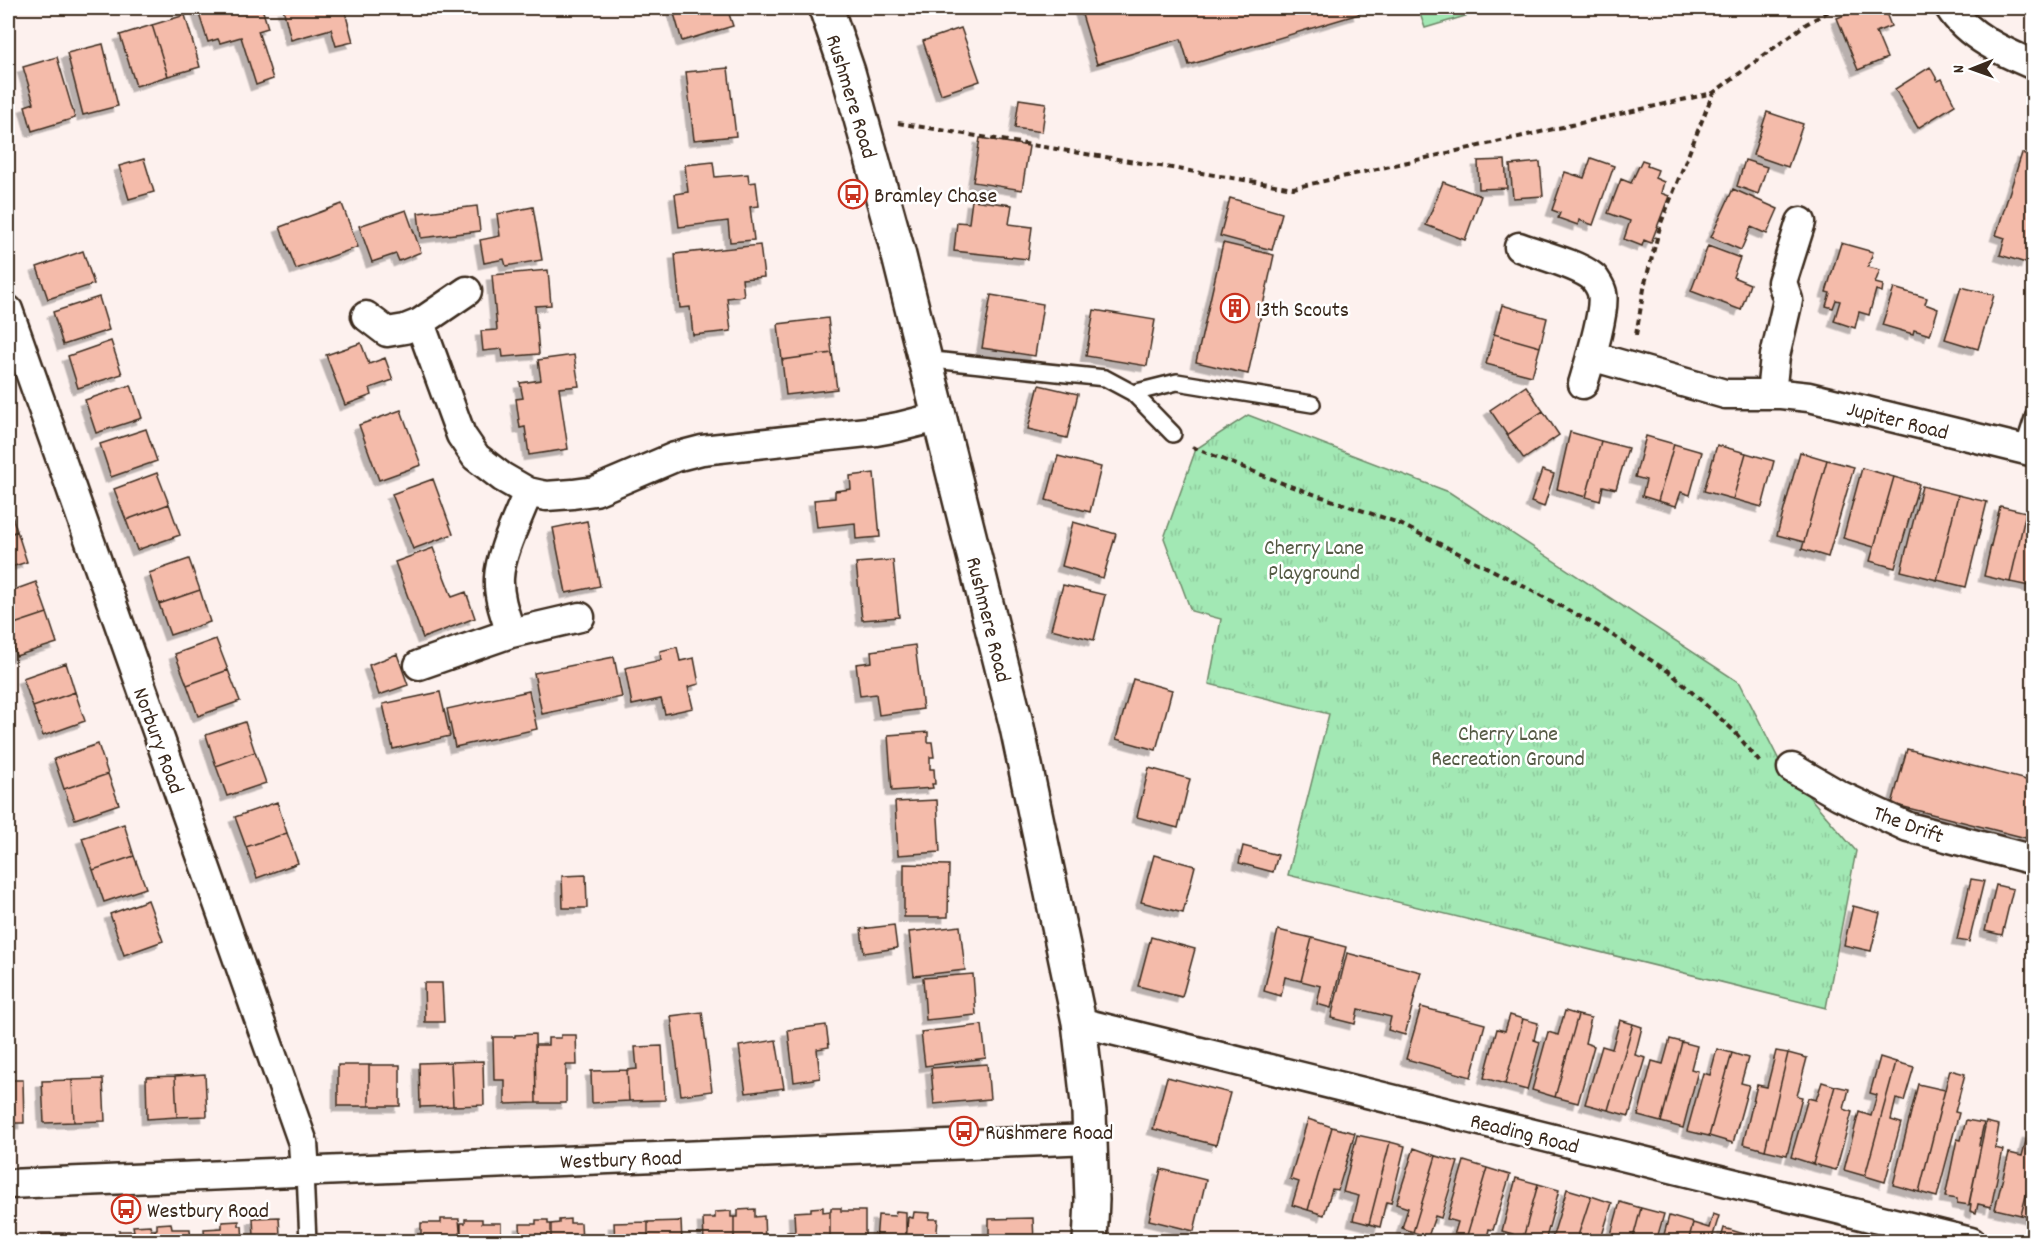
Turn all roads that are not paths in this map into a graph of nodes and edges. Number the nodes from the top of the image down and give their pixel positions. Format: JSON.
{"nodes":[{"id":1,"x":826,"y":8,"type":"edge"},
{"id":2,"x":1950,"y":8,"type":"edge"},
{"id":3,"x":2034,"y":65,"type":"edge"},
{"id":4,"x":1801,"y":222,"type":"dead end"},
{"id":5,"x":1520,"y":247,"type":"dead end"},
{"id":6,"x":467,"y":291,"type":"dead end"},
{"id":7,"x":8,"y":310,"type":"edge"},
{"id":8,"x":366,"y":316,"type":"dead end"},
{"id":9,"x":420,"y":323,"type":"junction"},
{"id":10,"x":1591,"y":356,"type":"junction"},
{"id":11,"x":924,"y":359,"type":"junction"},
{"id":12,"x":1583,"y":384,"type":"dead end"},
{"id":13,"x":1133,"y":393,"type":"junction"},
{"id":14,"x":1771,"y":394,"type":"junction"},
{"id":15,"x":1312,"y":404,"type":"dead end"},
{"id":16,"x":2034,"y":414,"type":"edge"},
{"id":17,"x":938,"y":417,"type":"junction"},
{"id":18,"x":1173,"y":434,"type":"road end"},
{"id":19,"x":2028,"y":451,"type":"edge"},
{"id":20,"x":528,"y":492,"type":"junction"},
{"id":21,"x":580,"y":616,"type":"dead end"},
{"id":22,"x":511,"y":633,"type":"junction"},
{"id":23,"x":419,"y":665,"type":"dead end"},
{"id":24,"x":1792,"y":768,"type":"road end"},
{"id":25,"x":2034,"y":861,"type":"edge"},
{"id":26,"x":1079,"y":1022,"type":"junction"},
{"id":27,"x":1090,"y":1138,"type":"junction"},
{"id":28,"x":305,"y":1172,"type":"junction"},
{"id":29,"x":8,"y":1184,"type":"edge"},
{"id":30,"x":308,"y":1242,"type":"edge"},
{"id":31,"x":1090,"y":1242,"type":"edge"},
{"id":32,"x":1971,"y":1242,"type":"edge"}],
"edges":[{"from":1,"to":11,"type":"street","name":"Rushmere Road"},
{"from":2,"to":3,"type":"street"},
{"from":4,"to":14,"type":"street"},
{"from":5,"to":10,"type":"street"},
{"from":6,"to":9,"type":"street"},
{"from":7,"to":28,"type":"street","name":"Norbury Road"},
{"from":8,"to":9,"type":"street"},
{"from":9,"to":20,"type":"street"},
{"from":10,"to":12,"type":"street"},
{"from":10,"to":14,"type":"street","name":"Jupiter Road"},
{"from":11,"to":13,"type":"lane"},
{"from":11,"to":17,"type":"street","name":"Rushmere Road"},
{"from":13,"to":15,"type":"lane"},
{"from":13,"to":18,"type":"lane"},
{"from":14,"to":19,"type":"street","name":"Jupiter Road"},
{"from":16,"to":19,"type":"lane","name":"Jupiter Road"},
{"from":17,"to":20,"type":"street"},
{"from":17,"to":26,"type":"street","name":"Rushmere Road"},
{"from":20,"to":22,"type":"street"},
{"from":21,"to":22,"type":"street"},
{"from":22,"to":23,"type":"street"},
{"from":24,"to":25,"type":"street","name":"The Drift"},
{"from":26,"to":27,"type":"street","name":"Rushmere Road"},
{"from":26,"to":32,"type":"street","name":"Reading Road"},
{"from":27,"to":28,"type":"street","name":"Westbury Road"},
{"from":27,"to":31,"type":"street","name":"Rushmere Road"},
{"from":28,"to":29,"type":"street","name":"Westbury Road"},
{"from":28,"to":30,"type":"lane"}]}
